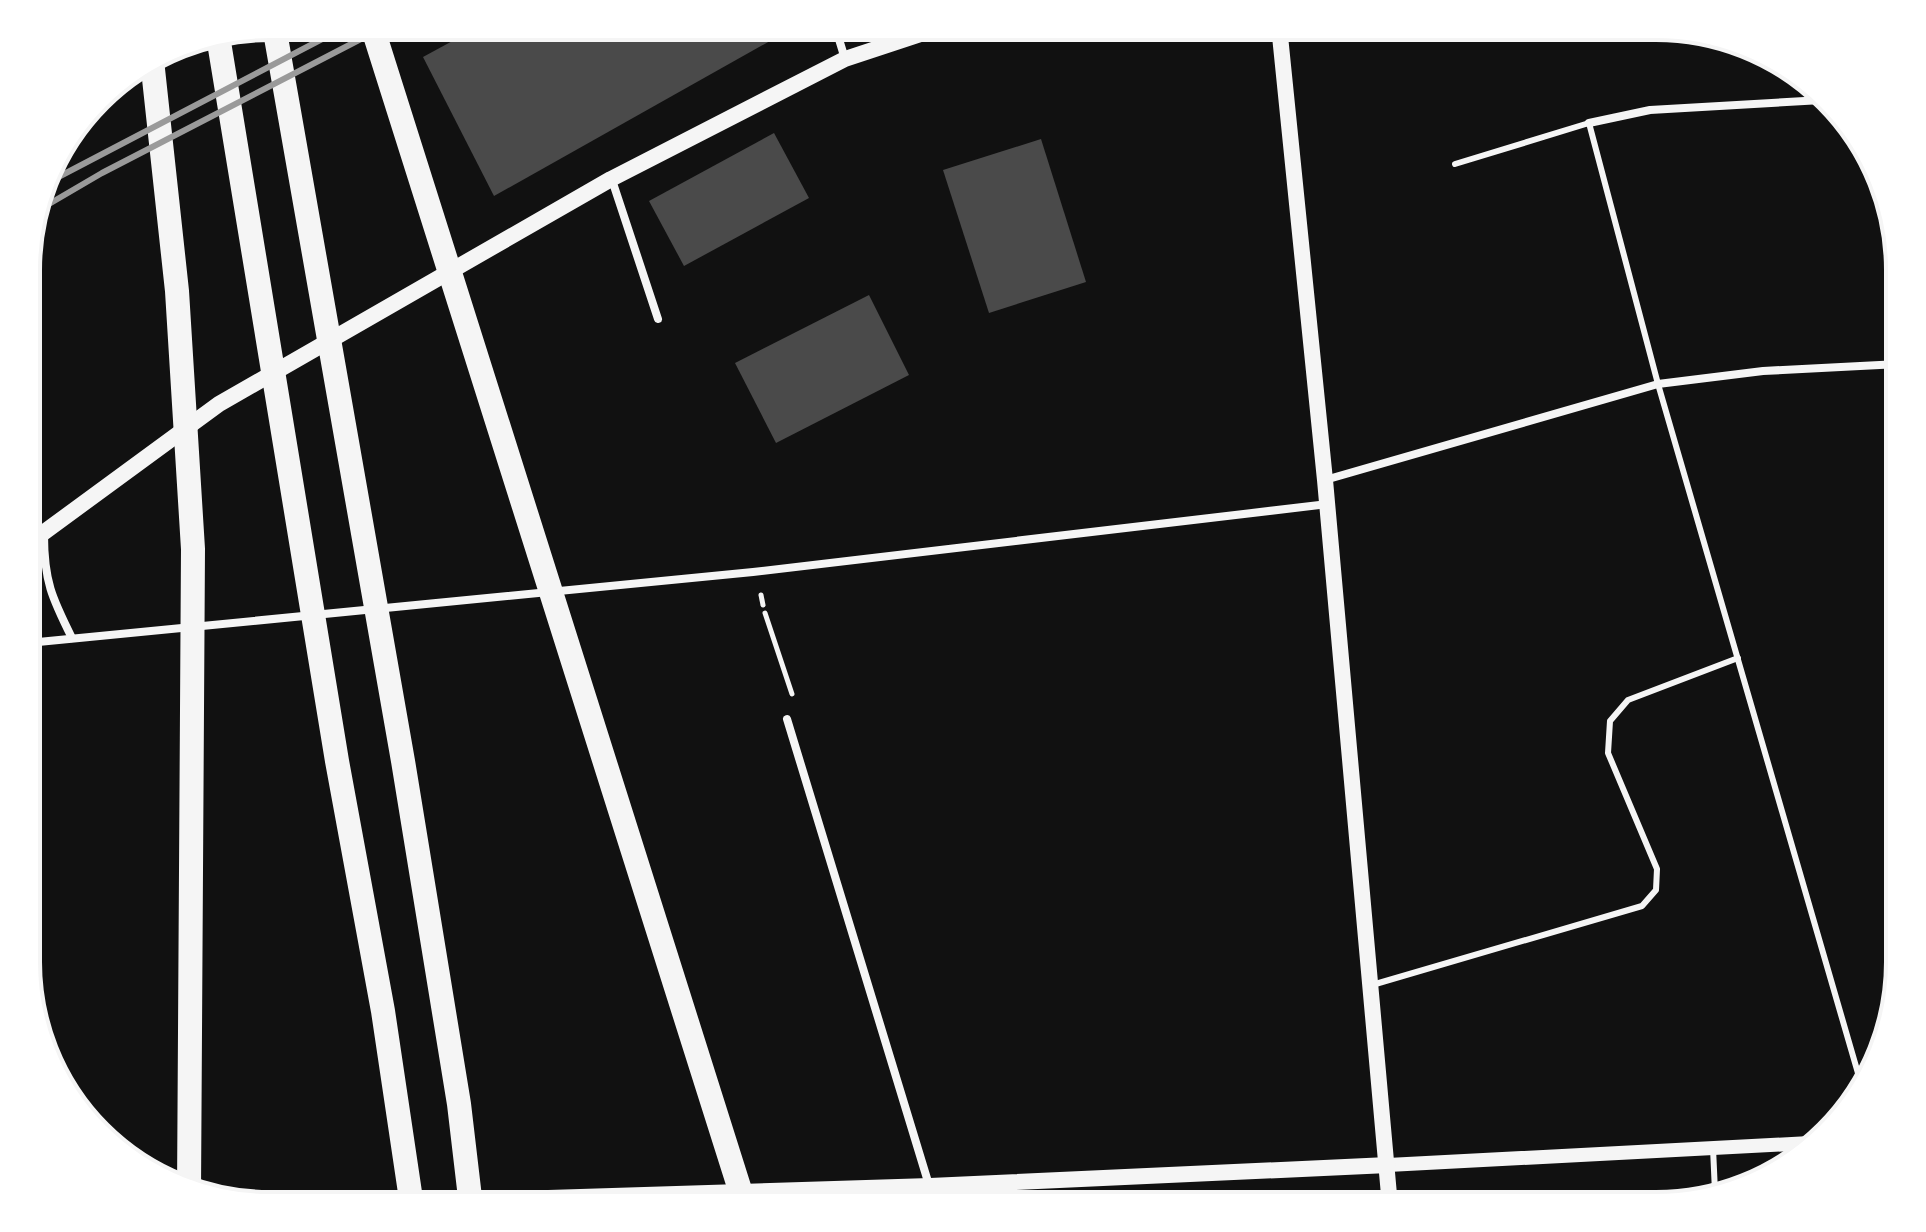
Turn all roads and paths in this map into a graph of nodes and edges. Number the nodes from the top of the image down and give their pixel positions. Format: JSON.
{"nodes":[{"id":1,"x":276,"y":40,"type":"edge"},
{"id":2,"x":376,"y":40,"type":"edge"},
{"id":3,"x":839,"y":40,"type":"edge"},
{"id":4,"x":903,"y":40,"type":"edge"},
{"id":5,"x":1280,"y":40,"type":"edge"},
{"id":6,"x":220,"y":46,"type":"edge"},
{"id":7,"x":845,"y":59,"type":"junction"},
{"id":8,"x":153,"y":72,"type":"edge"},
{"id":9,"x":1812,"y":101,"type":"edge"},
{"id":10,"x":1589,"y":123,"type":"junction"},
{"id":11,"x":1455,"y":164,"type":"dead end"},
{"id":12,"x":611,"y":179,"type":"junction"},
{"id":13,"x":658,"y":319,"type":"dead end"},
{"id":14,"x":1886,"y":365,"type":"edge"},
{"id":15,"x":1658,"y":384,"type":"junction"},
{"id":16,"x":1325,"y":480,"type":"junction"},
{"id":17,"x":1328,"y":504,"type":"junction"},
{"id":18,"x":44,"y":530,"type":"junction"},
{"id":19,"x":40,"y":534,"type":"edge"},
{"id":20,"x":761,"y":595,"type":"dead end"},
{"id":21,"x":763,"y":605,"type":"dead end"},
{"id":22,"x":765,"y":613,"type":"dead end"},
{"id":23,"x":72,"y":638,"type":"junction"},
{"id":24,"x":40,"y":642,"type":"edge"},
{"id":25,"x":1738,"y":658,"type":"junction"},
{"id":26,"x":792,"y":694,"type":"dead end"},
{"id":27,"x":787,"y":719,"type":"dead end"},
{"id":28,"x":1372,"y":985,"type":"junction"},
{"id":29,"x":1858,"y":1072,"type":"edge"},
{"id":30,"x":1796,"y":1144,"type":"edge"},
{"id":31,"x":1713,"y":1148,"type":"junction"},
{"id":32,"x":1388,"y":1165,"type":"junction"},
{"id":33,"x":189,"y":1176,"type":"edge"},
{"id":34,"x":1715,"y":1184,"type":"edge"},
{"id":35,"x":930,"y":1186,"type":"junction"},
{"id":36,"x":410,"y":1192,"type":"edge"},
{"id":37,"x":469,"y":1192,"type":"edge"},
{"id":38,"x":739,"y":1192,"type":"edge"},
{"id":39,"x":843,"y":1192,"type":"edge"},
{"id":40,"x":1389,"y":1192,"type":"edge"}],
"edges":[{"from":1,"to":37,"type":"highway"},
{"from":2,"to":38,"type":"highway"},
{"from":3,"to":7,"type":"street"},
{"from":4,"to":7,"type":"main road"},
{"from":5,"to":16,"type":"main road"},
{"from":6,"to":36,"type":"highway"},
{"from":7,"to":12,"type":"main road"},
{"from":8,"to":33,"type":"highway"},
{"from":9,"to":10,"type":"street"},
{"from":10,"to":11,"type":"lane"},
{"from":10,"to":15,"type":"lane"},
{"from":12,"to":13,"type":"street"},
{"from":12,"to":18,"type":"main road"},
{"from":14,"to":15,"type":"street"},
{"from":15,"to":16,"type":"street"},
{"from":15,"to":25,"type":"lane"},
{"from":16,"to":17,"type":"main road"},
{"from":17,"to":23,"type":"street"},
{"from":17,"to":28,"type":"main road"},
{"from":18,"to":19,"type":"main road"},
{"from":18,"to":23,"type":"street"},
{"from":20,"to":21,"type":"path"},
{"from":22,"to":26,"type":"path"},
{"from":23,"to":24,"type":"street"},
{"from":25,"to":28,"type":"lane"},
{"from":25,"to":29,"type":"lane"},
{"from":27,"to":35,"type":"street"},
{"from":28,"to":32,"type":"main road"},
{"from":30,"to":31,"type":"street"},
{"from":31,"to":32,"type":"street"},
{"from":31,"to":34,"type":"lane"},
{"from":32,"to":35,"type":"main road"},
{"from":32,"to":40,"type":"main road"},
{"from":35,"to":39,"type":"main road"}]}
